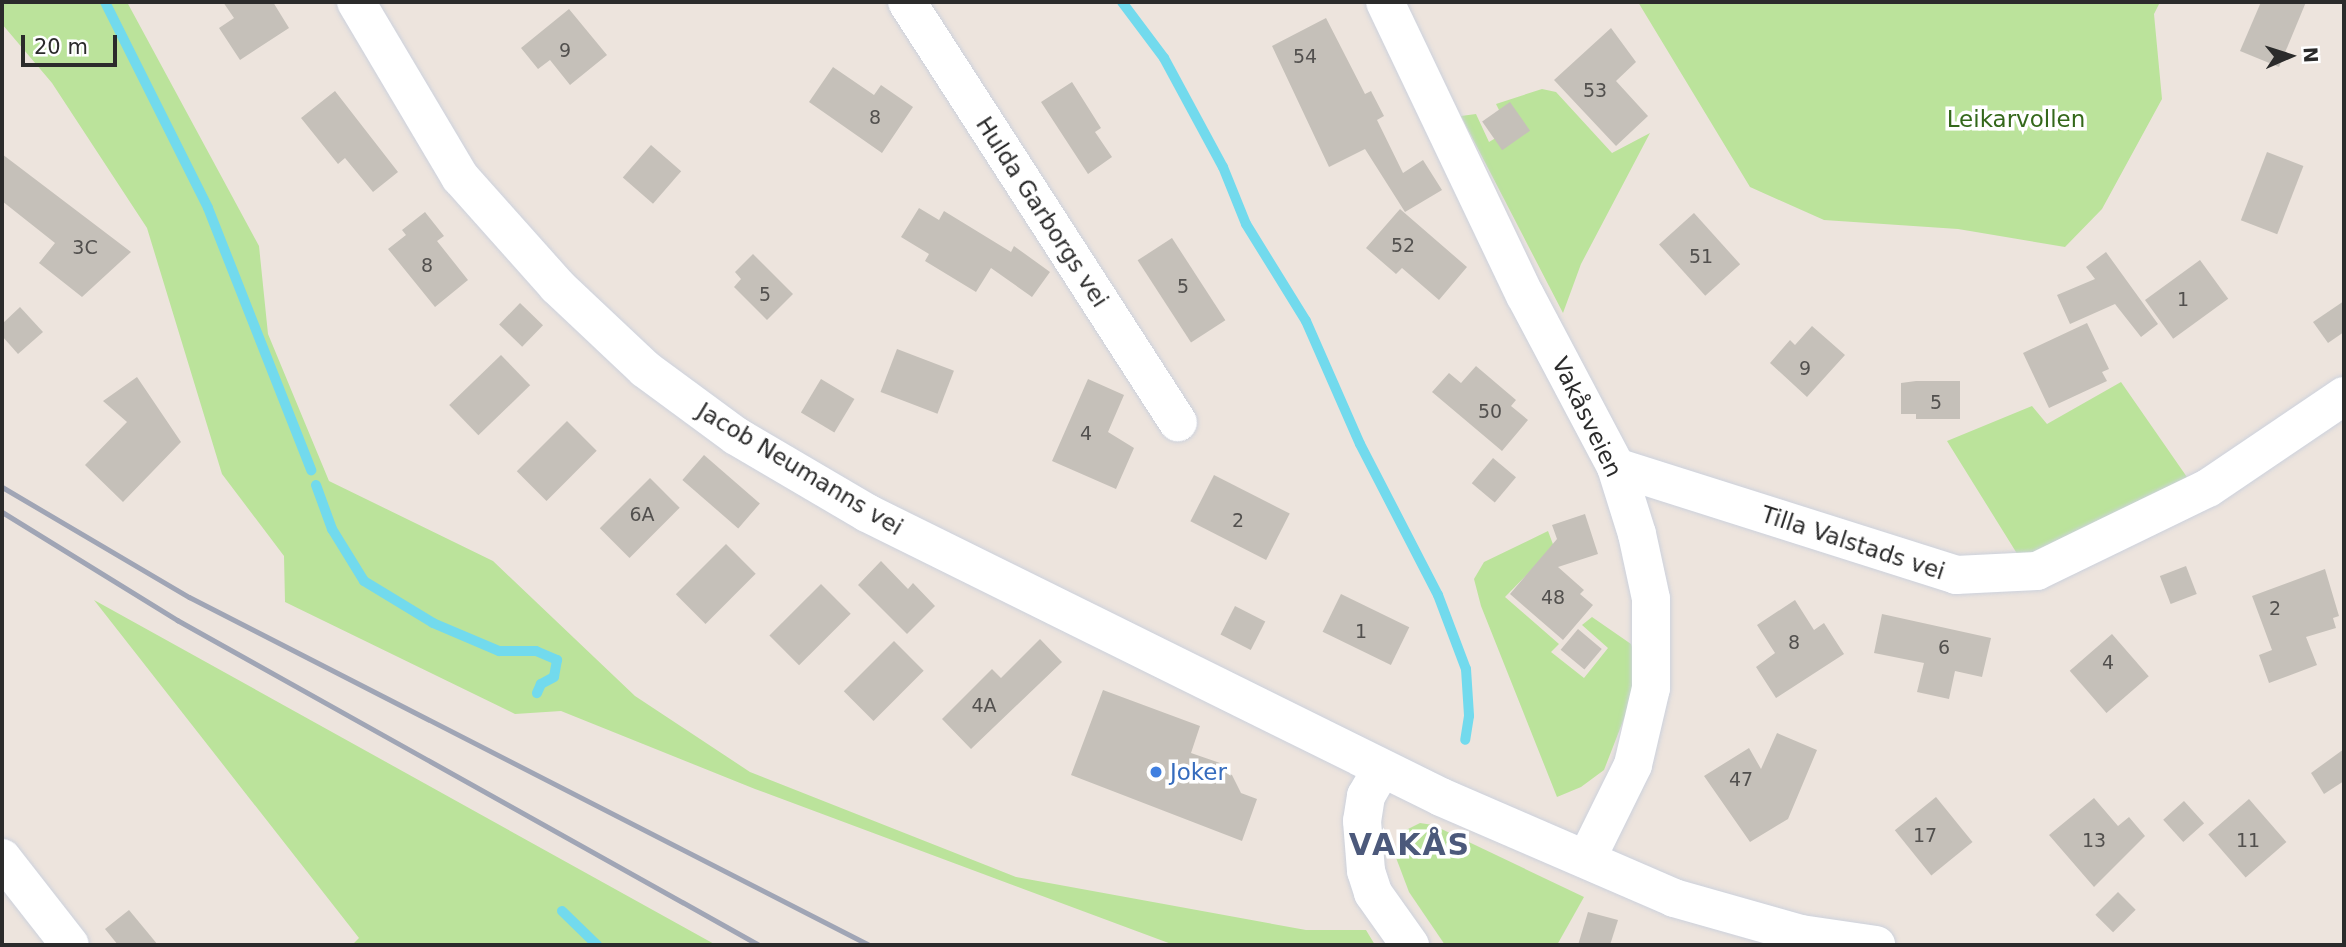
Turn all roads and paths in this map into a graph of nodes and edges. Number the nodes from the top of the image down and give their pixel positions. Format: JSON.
{"nodes":[{"id":1,"x":355,"y":2,"type":"edge"},
{"id":2,"x":907,"y":2,"type":"edge"},
{"id":3,"x":1385,"y":2,"type":"edge"},
{"id":4,"x":2344,"y":396,"type":"edge"},
{"id":5,"x":1178,"y":422,"type":"dead end"},
{"id":6,"x":1616,"y":467,"type":"junction"},
{"id":7,"x":1381,"y":770,"type":"junction"},
{"id":8,"x":2,"y":858,"type":"edge"},
{"id":9,"x":1587,"y":858,"type":"junction"},
{"id":10,"x":70,"y":945,"type":"edge"},
{"id":11,"x":1410,"y":945,"type":"edge"},
{"id":12,"x":1876,"y":945,"type":"edge"}],
"edges":[{"from":1,"to":7,"type":"street","name":"Jacob Neumanns vei"},
{"from":2,"to":5,"type":"street","name":"Hulda Garborgs vei"},
{"from":3,"to":6,"type":"street","name":"Vakåsveien"},
{"from":4,"to":6,"type":"street","name":"Tilla Valstads vei"},
{"from":6,"to":9,"type":"street","name":"Vakåsveien"},
{"from":7,"to":9,"type":"street"},
{"from":7,"to":11,"type":"street"},
{"from":8,"to":10,"type":"street"},
{"from":9,"to":12,"type":"street"}]}
